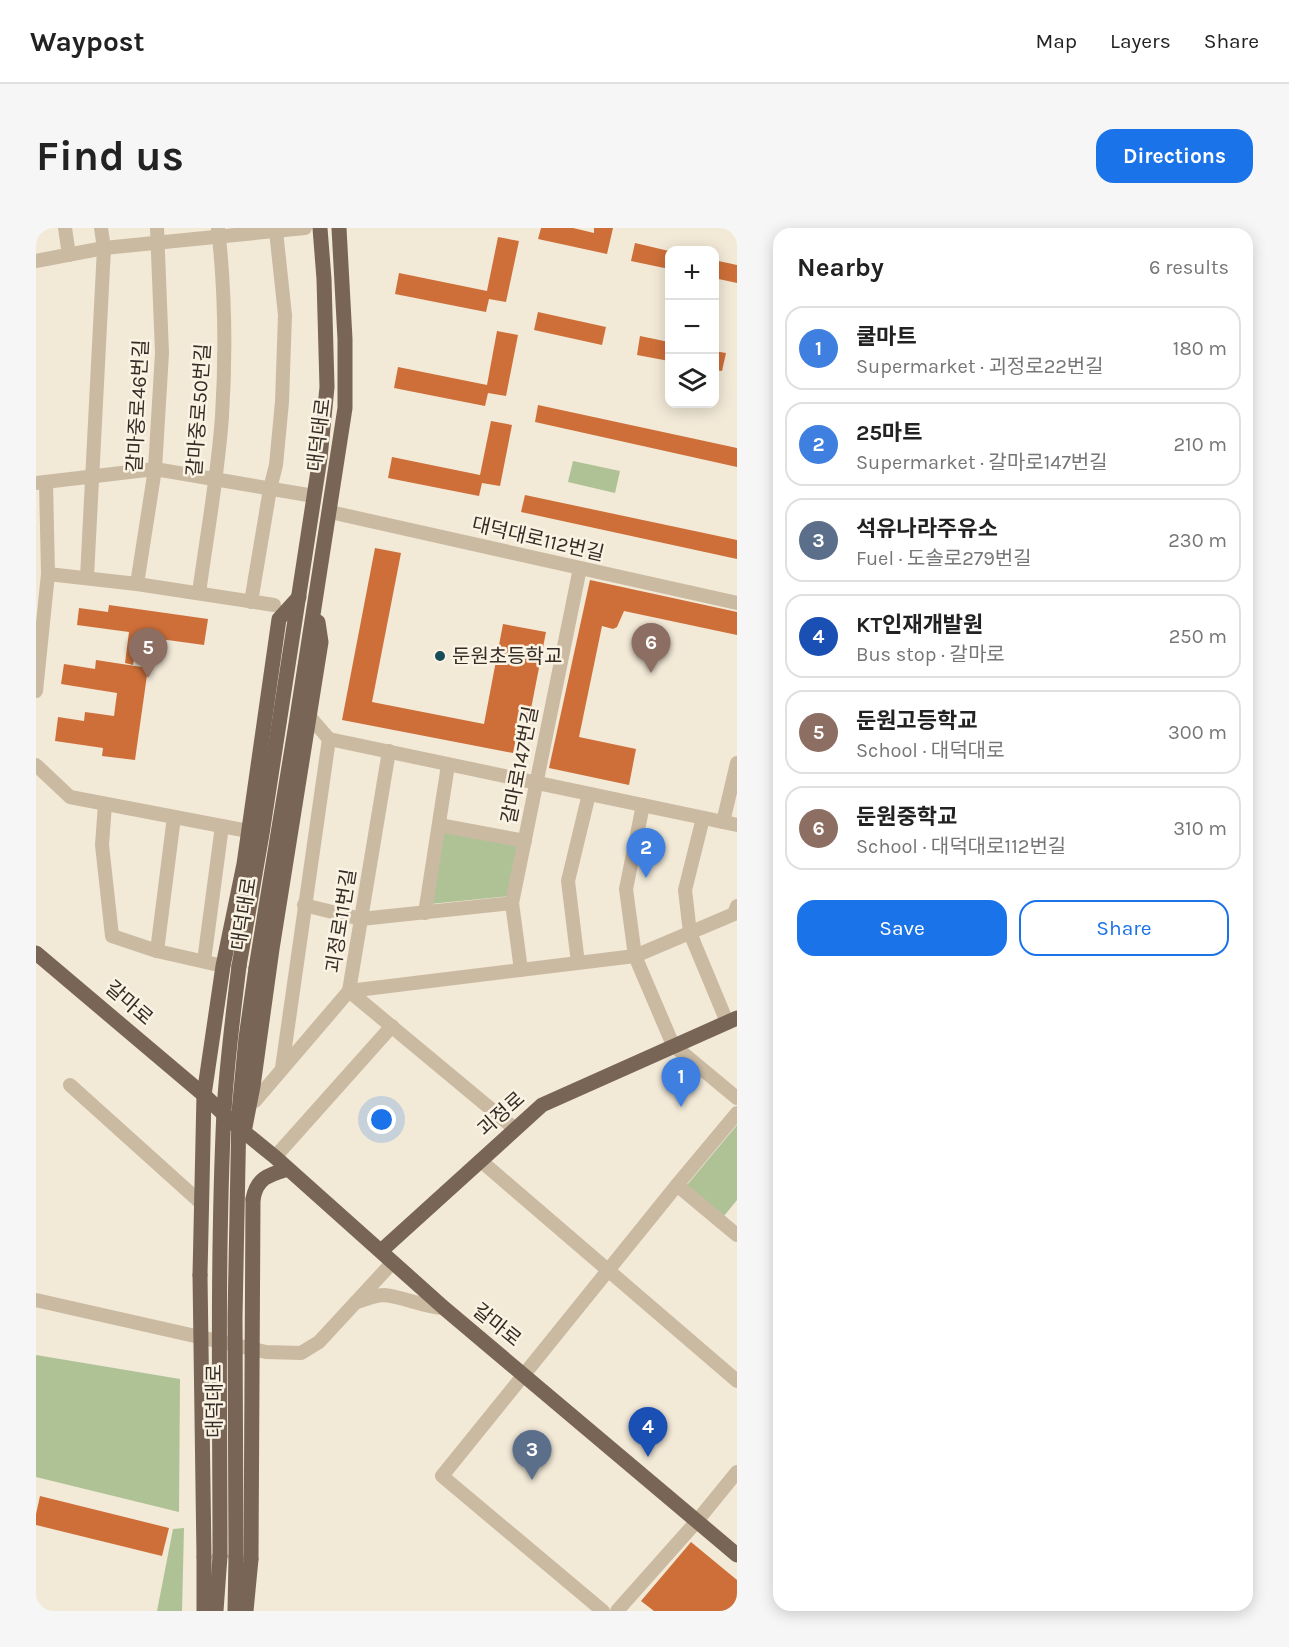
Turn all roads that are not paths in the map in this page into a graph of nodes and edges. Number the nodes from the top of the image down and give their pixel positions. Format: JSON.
{"nodes":[{"id":1,"x":65,"y":228,"type":"edge"},
{"id":2,"x":101,"y":228,"type":"edge"},
{"id":3,"x":157,"y":228,"type":"edge"},
{"id":4,"x":305,"y":228,"type":"edge"},
{"id":5,"x":320,"y":228,"type":"edge"},
{"id":6,"x":339,"y":228,"type":"edge"},
{"id":7,"x":276,"y":231,"type":"junction"},
{"id":8,"x":219,"y":232,"type":"edge"},
{"id":9,"x":158,"y":243,"type":"junction"},
{"id":10,"x":104,"y":248,"type":"junction"},
{"id":11,"x":69,"y":255,"type":"junction"},
{"id":12,"x":36,"y":261,"type":"edge"},
{"id":13,"x":155,"y":469,"type":"junction"},
{"id":14,"x":91,"y":477,"type":"junction"},
{"id":15,"x":215,"y":479,"type":"junction"},
{"id":16,"x":41,"y":483,"type":"edge"},
{"id":17,"x":270,"y":489,"type":"junction"},
{"id":18,"x":314,"y":496,"type":"junction"},
{"id":19,"x":330,"y":512,"type":"junction"},
{"id":20,"x":580,"y":568,"type":"junction"},
{"id":21,"x":48,"y":574,"type":"junction"},
{"id":22,"x":87,"y":578,"type":"junction"},
{"id":23,"x":137,"y":584,"type":"junction"},
{"id":24,"x":199,"y":593,"type":"junction"},
{"id":25,"x":299,"y":597,"type":"junction"},
{"id":26,"x":251,"y":602,"type":"junction"},
{"id":27,"x":316,"y":602,"type":"junction"},
{"id":28,"x":737,"y":603,"type":"edge"},
{"id":29,"x":274,"y":605,"type":"dead end"},
{"id":30,"x":37,"y":669,"type":"edge"},
{"id":31,"x":36,"y":691,"type":"edge"},
{"id":32,"x":267,"y":696,"type":"junction"},
{"id":33,"x":309,"y":716,"type":"junction"},
{"id":34,"x":329,"y":739,"type":"junction"},
{"id":35,"x":276,"y":741,"type":"junction"},
{"id":36,"x":389,"y":751,"type":"junction"},
{"id":37,"x":737,"y":763,"type":"edge"},
{"id":38,"x":36,"y":765,"type":"edge"},
{"id":39,"x":448,"y":765,"type":"junction"},
{"id":40,"x":537,"y":783,"type":"junction"},
{"id":41,"x":589,"y":794,"type":"junction"},
{"id":42,"x":105,"y":804,"type":"junction"},
{"id":43,"x":643,"y":805,"type":"junction"},
{"id":44,"x":174,"y":817,"type":"junction"},
{"id":45,"x":703,"y":818,"type":"junction"},
{"id":46,"x":730,"y":823,"type":"edge"},
{"id":47,"x":439,"y":825,"type":"junction"},
{"id":48,"x":222,"y":826,"type":"junction"},
{"id":49,"x":248,"y":831,"type":"junction"},
{"id":50,"x":525,"y":841,"type":"junction"},
{"id":51,"x":512,"y":903,"type":"junction"},
{"id":52,"x":304,"y":905,"type":"junction"},
{"id":53,"x":737,"y":906,"type":"edge"},
{"id":54,"x":425,"y":913,"type":"junction"},
{"id":55,"x":361,"y":919,"type":"junction"},
{"id":56,"x":690,"y":933,"type":"junction"},
{"id":57,"x":157,"y":951,"type":"junction"},
{"id":58,"x":36,"y":953,"type":"edge"},
{"id":59,"x":635,"y":956,"type":"junction"},
{"id":60,"x":204,"y":961,"type":"junction"},
{"id":61,"x":578,"y":963,"type":"junction"},
{"id":62,"x":223,"y":966,"type":"junction"},
{"id":63,"x":521,"y":970,"type":"junction"},
{"id":64,"x":349,"y":991,"type":"junction"},
{"id":65,"x":732,"y":1020,"type":"edge"},
{"id":66,"x":392,"y":1026,"type":"junction"},
{"id":67,"x":673,"y":1045,"type":"junction"},
{"id":68,"x":282,"y":1068,"type":"junction"},
{"id":69,"x":70,"y":1084,"type":"dead end"},
{"id":70,"x":204,"y":1095,"type":"junction"},
{"id":71,"x":737,"y":1098,"type":"edge"},
{"id":72,"x":255,"y":1101,"type":"dead end"},
{"id":73,"x":737,"y":1113,"type":"edge"},
{"id":74,"x":515,"y":1129,"type":"junction"},
{"id":75,"x":244,"y":1132,"type":"junction"},
{"id":76,"x":275,"y":1157,"type":"junction"},
{"id":77,"x":481,"y":1161,"type":"junction"},
{"id":78,"x":288,"y":1169,"type":"junction"},
{"id":79,"x":677,"y":1185,"type":"junction"},
{"id":80,"x":200,"y":1202,"type":"junction"},
{"id":81,"x":737,"y":1235,"type":"edge"},
{"id":82,"x":387,"y":1257,"type":"junction"},
{"id":83,"x":608,"y":1270,"type":"junction"},
{"id":84,"x":36,"y":1300,"type":"edge"},
{"id":85,"x":356,"y":1302,"type":"junction"},
{"id":86,"x":444,"y":1308,"type":"junction"},
{"id":87,"x":525,"y":1374,"type":"junction"},
{"id":88,"x":737,"y":1381,"type":"edge"},
{"id":89,"x":737,"y":1472,"type":"edge"},
{"id":90,"x":697,"y":1521,"type":"junction"},
{"id":91,"x":737,"y":1554,"type":"edge"},
{"id":92,"x":244,"y":1558,"type":"junction"},
{"id":93,"x":204,"y":1611,"type":"edge"},
{"id":94,"x":216,"y":1611,"type":"edge"},
{"id":95,"x":235,"y":1611,"type":"edge"},
{"id":96,"x":246,"y":1611,"type":"edge"},
{"id":97,"x":603,"y":1611,"type":"edge"},
{"id":98,"x":617,"y":1611,"type":"edge"}],
"edges":[{"from":1,"to":11,"type":"street"},
{"from":2,"to":10,"type":"street"},
{"from":3,"to":9,"type":"street","name":"갈마중로46번길"},
{"from":4,"to":7,"type":"street"},
{"from":5,"to":18,"type":"main road","name":"대덕대로"},
{"from":6,"to":19,"type":"main road","name":"대덕대로"},
{"from":7,"to":8,"type":"street"},
{"from":7,"to":17,"type":"street"},
{"from":8,"to":9,"type":"street"},
{"from":8,"to":15,"type":"street","name":"갈마중로50번길"},
{"from":9,"to":10,"type":"street"},
{"from":9,"to":13,"type":"street","name":"갈마중로46번길"},
{"from":10,"to":11,"type":"street"},
{"from":10,"to":14,"type":"street"},
{"from":11,"to":12,"type":"street"},
{"from":13,"to":14,"type":"street"},
{"from":13,"to":15,"type":"street"},
{"from":13,"to":23,"type":"street","name":"갈마중로46번길"},
{"from":14,"to":16,"type":"street"},
{"from":14,"to":22,"type":"street"},
{"from":15,"to":17,"type":"street"},
{"from":15,"to":24,"type":"street","name":"갈마중로50번길"},
{"from":16,"to":21,"type":"street"},
{"from":17,"to":18,"type":"street"},
{"from":17,"to":26,"type":"street"},
{"from":18,"to":25,"type":"main road","name":"대덕대로"},
{"from":19,"to":20,"type":"street","name":"대덕대로112번길"},
{"from":19,"to":27,"type":"main road","name":"대덕대로"},
{"from":20,"to":28,"type":"street","name":"대덕대로112번길"},
{"from":20,"to":40,"type":"street","name":"갈마로147번길"},
{"from":21,"to":22,"type":"street"},
{"from":21,"to":30,"type":"street"},
{"from":22,"to":23,"type":"street"},
{"from":23,"to":24,"type":"street"},
{"from":24,"to":26,"type":"street"},
{"from":25,"to":32,"type":"main road"},
{"from":25,"to":35,"type":"main road","name":"대덕대로"},
{"from":26,"to":29,"type":"street"},
{"from":27,"to":33,"type":"main road"},
{"from":27,"to":92,"type":"main road","name":"대덕대로","bridge":true},
{"from":30,"to":31,"type":"street"},
{"from":32,"to":35,"type":"main road"},
{"from":32,"to":49,"type":"main road"},
{"from":33,"to":34,"type":"street"},
{"from":33,"to":75,"type":"main road"},
{"from":34,"to":36,"type":"street"},
{"from":34,"to":52,"type":"street"},
{"from":35,"to":94,"type":"main road","name":"대덕대로","bridge":true},
{"from":36,"to":39,"type":"street"},
{"from":36,"to":55,"type":"street","name":"괴정로11번길"},
{"from":37,"to":46,"type":"street"},
{"from":38,"to":42,"type":"street"},
{"from":39,"to":40,"type":"street"},
{"from":39,"to":47,"type":"street"},
{"from":40,"to":41,"type":"street"},
{"from":40,"to":50,"type":"street","name":"갈마로147번길"},
{"from":41,"to":43,"type":"street"},
{"from":41,"to":61,"type":"street"},
{"from":42,"to":44,"type":"street"},
{"from":42,"to":57,"type":"street","name":"대덕대로"},
{"from":43,"to":45,"type":"street"},
{"from":43,"to":59,"type":"street"},
{"from":44,"to":48,"type":"street"},
{"from":44,"to":57,"type":"street"},
{"from":45,"to":46,"type":"street"},
{"from":45,"to":56,"type":"street"},
{"from":47,"to":50,"type":"street"},
{"from":47,"to":54,"type":"street"},
{"from":48,"to":49,"type":"street"},
{"from":48,"to":60,"type":"street","name":"대덕대로"},
{"from":49,"to":62,"type":"main road"},
{"from":50,"to":51,"type":"street","name":"갈마로147번길"},
{"from":51,"to":54,"type":"street"},
{"from":51,"to":63,"type":"street","name":"갈마로147번길"},
{"from":52,"to":55,"type":"street"},
{"from":52,"to":68,"type":"street"},
{"from":53,"to":56,"type":"street"},
{"from":54,"to":55,"type":"street"},
{"from":55,"to":64,"type":"street","name":"괴정로11번길"},
{"from":56,"to":59,"type":"street"},
{"from":56,"to":65,"type":"street","name":"괴정로"},
{"from":57,"to":60,"type":"street","name":"대덕대로"},
{"from":58,"to":70,"type":"main road","name":"갈마로"},
{"from":59,"to":61,"type":"street"},
{"from":59,"to":67,"type":"street"},
{"from":60,"to":62,"type":"street","name":"대덕대로"},
{"from":61,"to":63,"type":"street"},
{"from":62,"to":70,"type":"main road"},
{"from":63,"to":64,"type":"street"},
{"from":64,"to":66,"type":"street","name":"괴정로11번길"},
{"from":64,"to":68,"type":"street"},
{"from":65,"to":67,"type":"main road","name":"괴정로"},
{"from":66,"to":74,"type":"street","name":"괴정로11번길"},
{"from":66,"to":76,"type":"street"},
{"from":67,"to":71,"type":"street"},
{"from":67,"to":74,"type":"main road","name":"괴정로"},
{"from":68,"to":72,"type":"street"},
{"from":69,"to":80,"type":"street"},
{"from":70,"to":75,"type":"main road","name":"갈마로"},
{"from":70,"to":80,"type":"main road"},
{"from":73,"to":79,"type":"street"},
{"from":74,"to":77,"type":"main road","name":"괴정로"},
{"from":75,"to":76,"type":"main road","name":"갈마로"},
{"from":76,"to":78,"type":"main road","name":"갈마로"},
{"from":77,"to":82,"type":"main road","name":"괴정로"},
{"from":77,"to":83,"type":"street"},
{"from":78,"to":82,"type":"main road","name":"갈마로"},
{"from":78,"to":92,"type":"main road","bridge":true},
{"from":79,"to":81,"type":"street"},
{"from":79,"to":83,"type":"street"},
{"from":80,"to":93,"type":"main road","bridge":true},
{"from":82,"to":85,"type":"street"},
{"from":82,"to":86,"type":"main road","name":"갈마로"},
{"from":83,"to":87,"type":"street"},
{"from":83,"to":88,"type":"street"},
{"from":84,"to":85,"type":"street"},
{"from":85,"to":86,"type":"street"},
{"from":86,"to":87,"type":"main road","name":"갈마로"},
{"from":87,"to":90,"type":"main road","name":"갈마로"},
{"from":87,"to":97,"type":"street"},
{"from":89,"to":90,"type":"street"},
{"from":90,"to":91,"type":"main road","name":"갈마로"},
{"from":90,"to":98,"type":"street"},
{"from":92,"to":95,"type":"main road","name":"대덕대로"},
{"from":92,"to":96,"type":"main road"}]}
